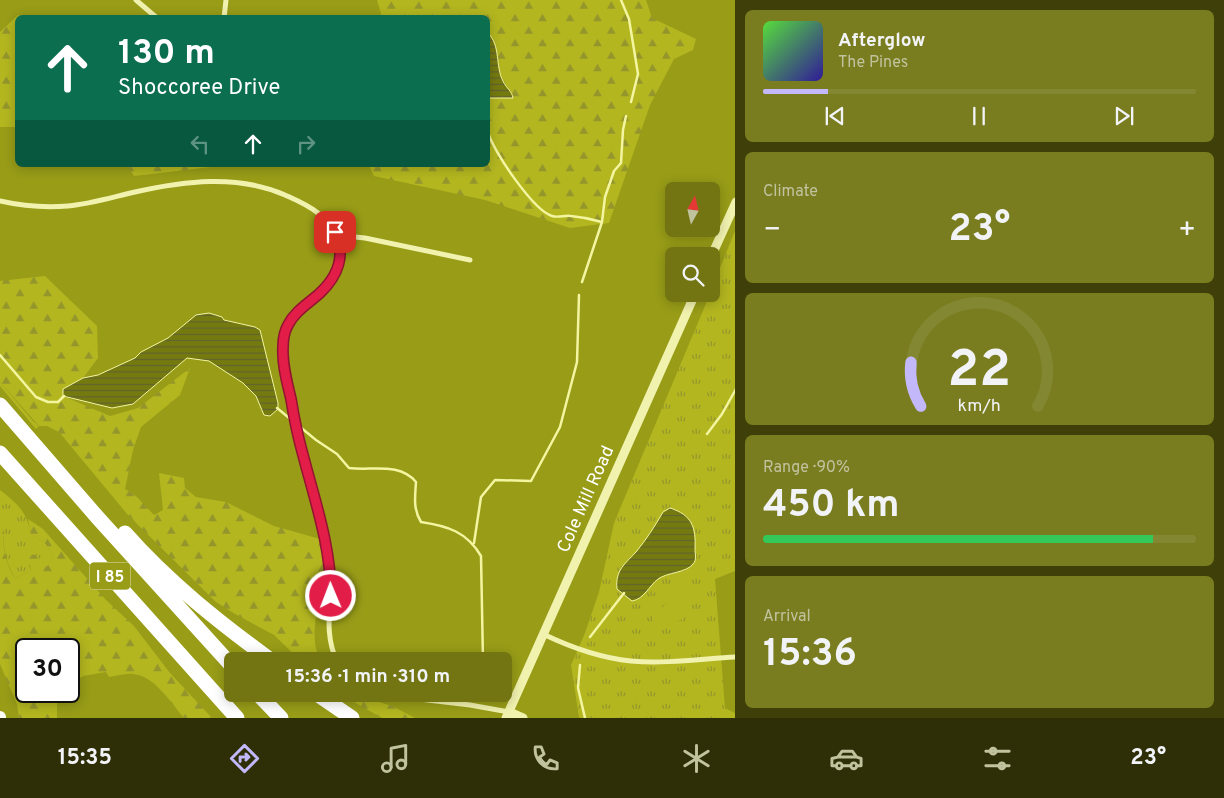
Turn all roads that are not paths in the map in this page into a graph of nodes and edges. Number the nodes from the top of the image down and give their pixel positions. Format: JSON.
{"nodes":[{"id":1,"x":136,"y":0,"type":"edge"},
{"id":2,"x":226,"y":0,"type":"edge"},
{"id":3,"x":154,"y":15,"type":"edge"},
{"id":4,"x":224,"y":15,"type":"edge"},
{"id":5,"x":0,"y":201,"type":"edge"},
{"id":6,"x":735,"y":202,"type":"edge"},
{"id":7,"x":340,"y":241,"type":"junction"},
{"id":8,"x":715,"y":247,"type":"edge"},
{"id":9,"x":470,"y":260,"type":"dead end"},
{"id":10,"x":691,"y":302,"type":"edge"},
{"id":11,"x":0,"y":405,"type":"edge"},
{"id":12,"x":0,"y":453,"type":"edge"},
{"id":13,"x":98,"y":518,"type":"junction"},
{"id":14,"x":543,"y":634,"type":"junction"},
{"id":15,"x":260,"y":652,"type":"edge"},
{"id":16,"x":333,"y":652,"type":"edge"},
{"id":17,"x":224,"y":657,"type":"edge"},
{"id":18,"x":735,"y":657,"type":"edge"},
{"id":19,"x":220,"y":699,"type":"junction"},
{"id":20,"x":266,"y":702,"type":"edge"},
{"id":21,"x":329,"y":702,"type":"edge"},
{"id":22,"x":445,"y":702,"type":"edge"},
{"id":23,"x":507,"y":715,"type":"edge"},
{"id":24,"x":233,"y":718,"type":"edge"},
{"id":25,"x":237,"y":718,"type":"edge"},
{"id":26,"x":281,"y":718,"type":"edge"},
{"id":27,"x":352,"y":718,"type":"edge"},
{"id":28,"x":523,"y":718,"type":"edge"}],
"edges":[{"from":1,"to":3,"type":"street"},
{"from":2,"to":4,"type":"street"},
{"from":5,"to":7,"type":"street"},
{"from":6,"to":8,"type":"street"},
{"from":7,"to":9,"type":"street"},
{"from":7,"to":16,"type":"street"},
{"from":10,"to":14,"type":"street","name":"Cole Mill Road"},
{"from":11,"to":13,"type":"highway","number":"I 85"},
{"from":12,"to":19,"type":"highway","number":"I 85"},
{"from":13,"to":15,"type":"highway"},
{"from":13,"to":17,"type":"highway","number":"I 85"},
{"from":14,"to":18,"type":"street"},
{"from":14,"to":23,"type":"street","name":"Cole Mill Road"},
{"from":19,"to":24,"type":"highway"},
{"from":19,"to":25,"type":"highway","number":"I 85"},
{"from":20,"to":26,"type":"highway"},
{"from":21,"to":27,"type":"highway"},
{"from":22,"to":23,"type":"street"},
{"from":23,"to":28,"type":"street"}]}
